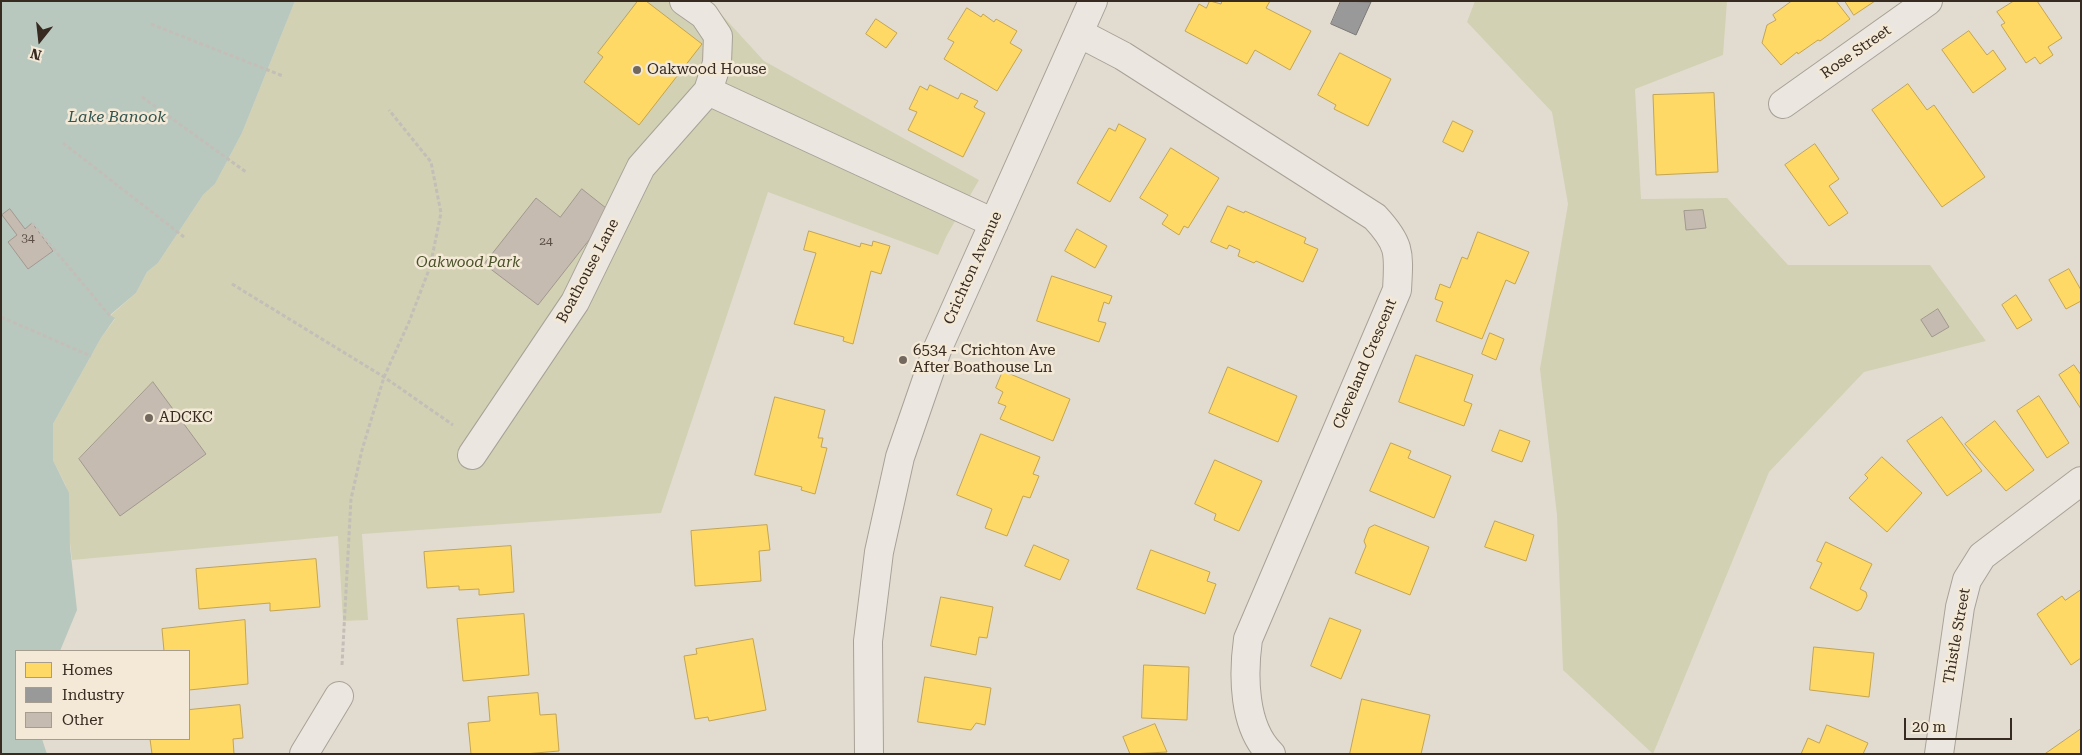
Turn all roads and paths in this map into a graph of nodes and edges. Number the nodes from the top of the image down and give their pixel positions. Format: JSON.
{"nodes":[{"id":1,"x":684,"y":1,"type":"edge"},
{"id":2,"x":1093,"y":1,"type":"edge"},
{"id":3,"x":1928,"y":1,"type":"edge"},
{"id":4,"x":151,"y":24,"type":"dead end"},
{"id":5,"x":1079,"y":33,"type":"junction"},
{"id":6,"x":283,"y":76,"type":"dead end"},
{"id":7,"x":708,"y":91,"type":"junction"},
{"id":8,"x":142,"y":97,"type":"dead end"},
{"id":9,"x":1783,"y":104,"type":"dead end"},
{"id":10,"x":389,"y":110,"type":"dead end"},
{"id":11,"x":63,"y":143,"type":"dead end"},
{"id":12,"x":246,"y":172,"type":"dead end"},
{"id":13,"x":32,"y":223,"type":"dead end"},
{"id":14,"x":994,"y":223,"type":"junction"},
{"id":15,"x":184,"y":236,"type":"dead end"},
{"id":16,"x":232,"y":284,"type":"dead end"},
{"id":17,"x":110,"y":316,"type":"dead end"},
{"id":18,"x":1,"y":317,"type":"edge"},
{"id":19,"x":91,"y":356,"type":"dead end"},
{"id":20,"x":384,"y":377,"type":"junction"},
{"id":21,"x":476,"y":449,"type":"joint"},
{"id":22,"x":2081,"y":481,"type":"edge"},
{"id":23,"x":339,"y":696,"type":"joint"},
{"id":24,"x":304,"y":754,"type":"edge"},
{"id":25,"x":869,"y":754,"type":"edge"},
{"id":26,"x":1271,"y":754,"type":"edge"},
{"id":27,"x":1939,"y":754,"type":"edge"}],
"edges":[{"from":1,"to":7,"type":"street","name":"Boathouse Lane"},
{"from":2,"to":5,"type":"street","name":"Crichton Avenue"},
{"from":3,"to":9,"type":"street","name":"Rose Street"},
{"from":4,"to":6,"type":"path"},
{"from":5,"to":14,"type":"street","name":"Crichton Avenue"},
{"from":5,"to":26,"type":"street","name":"Cleveland Crescent"},
{"from":7,"to":14,"type":"street"},
{"from":7,"to":21,"type":"street","name":"Boathouse Lane"},
{"from":8,"to":12,"type":"path"},
{"from":10,"to":20,"type":"path"},
{"from":11,"to":15,"type":"path"},
{"from":13,"to":17,"type":"path"},
{"from":14,"to":25,"type":"street","name":"Crichton Avenue"},
{"from":16,"to":20,"type":"path"},
{"from":18,"to":19,"type":"path"},
{"from":20,"to":21,"type":"path"},
{"from":20,"to":23,"type":"path"},
{"from":22,"to":27,"type":"street","name":"Thistle Street"},
{"from":23,"to":24,"type":"street"}]}
